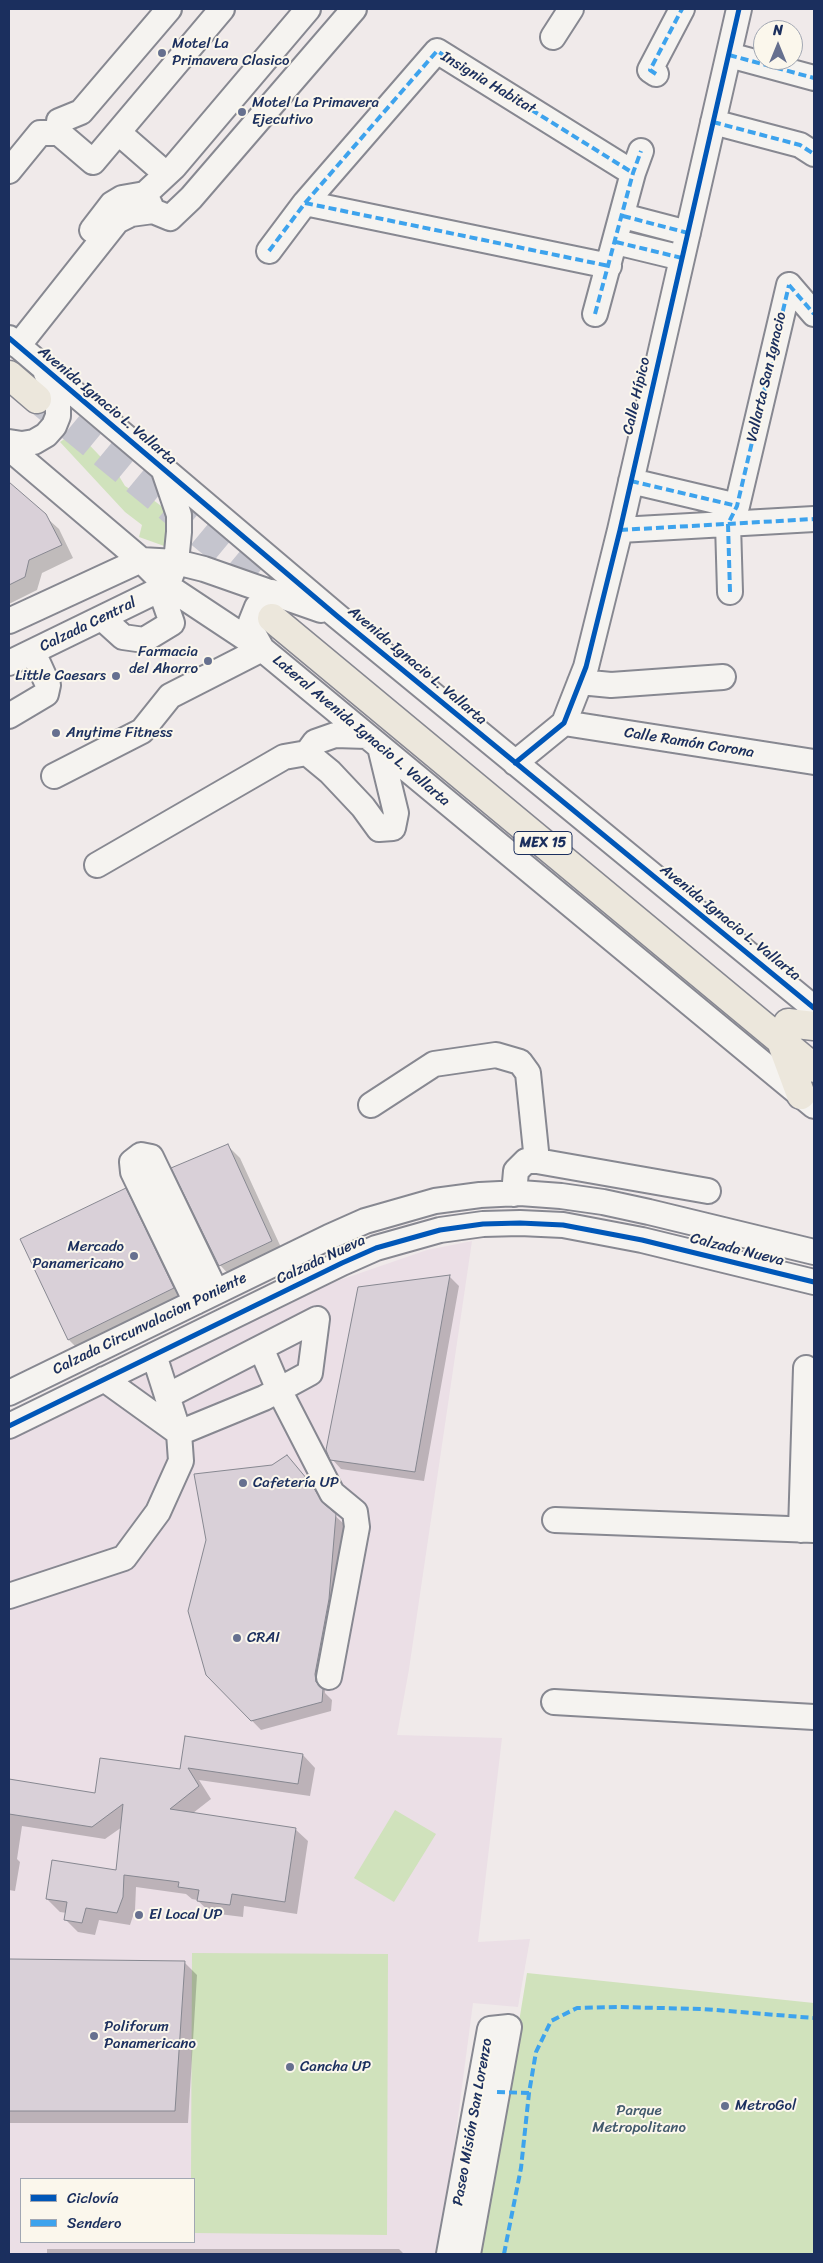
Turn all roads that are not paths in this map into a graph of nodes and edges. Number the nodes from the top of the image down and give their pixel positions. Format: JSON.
{"nodes":[{"id":1,"x":169,"y":9,"type":"edge"},
{"id":2,"x":222,"y":9,"type":"edge"},
{"id":3,"x":308,"y":9,"type":"edge"},
{"id":4,"x":354,"y":9,"type":"edge"},
{"id":5,"x":571,"y":9,"type":"edge"},
{"id":6,"x":682,"y":9,"type":"edge"},
{"id":7,"x":740,"y":9,"type":"edge"},
{"id":8,"x":553,"y":37,"type":"dead end"},
{"id":9,"x":729,"y":55,"type":"junction"},
{"id":10,"x":656,"y":74,"type":"dead end"},
{"id":11,"x":814,"y":78,"type":"edge"},
{"id":12,"x":713,"y":122,"type":"junction"},
{"id":13,"x":59,"y":127,"type":"junction"},
{"id":14,"x":119,"y":133,"type":"junction"},
{"id":15,"x":641,"y":152,"type":"dead end"},
{"id":16,"x":814,"y":154,"type":"edge"},
{"id":17,"x":9,"y":156,"type":"edge"},
{"id":18,"x":9,"y":171,"type":"edge"},
{"id":19,"x":170,"y":171,"type":"junction"},
{"id":20,"x":633,"y":173,"type":"junction"},
{"id":21,"x":196,"y":192,"type":"junction"},
{"id":22,"x":149,"y":203,"type":"junction"},
{"id":23,"x":305,"y":203,"type":"junction"},
{"id":24,"x":623,"y":216,"type":"junction"},
{"id":25,"x":688,"y":233,"type":"junction"},
{"id":26,"x":616,"y":242,"type":"junction"},
{"id":27,"x":268,"y":251,"type":"dead end"},
{"id":28,"x":682,"y":258,"type":"junction"},
{"id":29,"x":609,"y":266,"type":"junction"},
{"id":30,"x":595,"y":314,"type":"dead end"},
{"id":31,"x":814,"y":314,"type":"edge"},
{"id":32,"x":12,"y":340,"type":"edge"},
{"id":33,"x":46,"y":371,"type":"junction"},
{"id":34,"x":9,"y":375,"type":"edge"},
{"id":35,"x":24,"y":404,"type":"tunnel mouth"},
{"id":36,"x":9,"y":442,"type":"edge"},
{"id":37,"x":9,"y":448,"type":"edge"},
{"id":38,"x":164,"y":470,"type":"junction"},
{"id":39,"x":631,"y":481,"type":"junction"},
{"id":40,"x":732,"y":515,"type":"junction"},
{"id":41,"x":814,"y":519,"type":"edge"},
{"id":42,"x":620,"y":530,"type":"junction"},
{"id":43,"x":141,"y":560,"type":"junction"},
{"id":44,"x":176,"y":562,"type":"junction"},
{"id":45,"x":164,"y":588,"type":"junction"},
{"id":46,"x":730,"y":592,"type":"dead end"},
{"id":47,"x":190,"y":601,"type":"junction"},
{"id":48,"x":276,"y":604,"type":"junction"},
{"id":49,"x":337,"y":616,"type":"junction"},
{"id":50,"x":102,"y":618,"type":"junction"},
{"id":51,"x":9,"y":621,"type":"edge"},
{"id":52,"x":172,"y":623,"type":"junction"},
{"id":53,"x":262,"y":649,"type":"junction"},
{"id":54,"x":32,"y":652,"type":"junction"},
{"id":55,"x":9,"y":663,"type":"edge"},
{"id":56,"x":723,"y":677,"type":"dead end"},
{"id":57,"x":580,"y":682,"type":"junction"},
{"id":58,"x":9,"y":716,"type":"edge"},
{"id":59,"x":564,"y":723,"type":"junction"},
{"id":60,"x":373,"y":742,"type":"junction"},
{"id":61,"x":307,"y":753,"type":"junction"},
{"id":62,"x":814,"y":762,"type":"edge"},
{"id":63,"x":515,"y":763,"type":"junction"},
{"id":64,"x":54,"y":776,"type":"dead end"},
{"id":65,"x":97,"y":865,"type":"dead end"},
{"id":66,"x":814,"y":1008,"type":"edge"},
{"id":67,"x":794,"y":1029,"type":"edge"},
{"id":68,"x":814,"y":1044,"type":"edge"},
{"id":69,"x":814,"y":1068,"type":"edge"},
{"id":70,"x":808,"y":1100,"type":"edge"},
{"id":71,"x":371,"y":1105,"type":"dead end"},
{"id":72,"x":537,"y":1161,"type":"junction"},
{"id":73,"x":708,"y":1191,"type":"dead end"},
{"id":74,"x":514,"y":1194,"type":"junction"},
{"id":75,"x":561,"y":1196,"type":"junction"},
{"id":76,"x":563,"y":1225,"type":"junction"},
{"id":77,"x":814,"y":1252,"type":"edge"},
{"id":78,"x":814,"y":1282,"type":"edge"},
{"id":79,"x":206,"y":1297,"type":"junction"},
{"id":80,"x":260,"y":1348,"type":"junction"},
{"id":81,"x":154,"y":1355,"type":"junction"},
{"id":82,"x":806,"y":1368,"type":"dead end"},
{"id":83,"x":104,"y":1379,"type":"junction"},
{"id":84,"x":279,"y":1390,"type":"junction"},
{"id":85,"x":9,"y":1393,"type":"edge"},
{"id":86,"x":167,"y":1396,"type":"junction"},
{"id":87,"x":809,"y":1415,"type":"edge"},
{"id":88,"x":9,"y":1426,"type":"edge"},
{"id":89,"x":179,"y":1433,"type":"junction"},
{"id":90,"x":555,"y":1520,"type":"dead end"},
{"id":91,"x":808,"y":1530,"type":"edge"},
{"id":92,"x":9,"y":1596,"type":"edge"},
{"id":93,"x":329,"y":1677,"type":"dead end"},
{"id":94,"x":554,"y":1702,"type":"dead end"},
{"id":95,"x":814,"y":1717,"type":"edge"},
{"id":96,"x":450,"y":2254,"type":"edge"},
{"id":97,"x":468,"y":2254,"type":"edge"}],
"edges":[{"from":1,"to":13,"type":"street"},
{"from":2,"to":14,"type":"street"},
{"from":3,"to":19,"type":"street"},
{"from":4,"to":21,"type":"street"},
{"from":5,"to":8,"type":"street"},
{"from":6,"to":10,"type":"street"},
{"from":7,"to":9,"type":"street","name":"Calle Hípico"},
{"from":9,"to":11,"type":"street"},
{"from":9,"to":12,"type":"street","name":"Calle Hípico"},
{"from":12,"to":16,"type":"street"},
{"from":12,"to":25,"type":"street","name":"Calle Hípico"},
{"from":13,"to":14,"type":"street"},
{"from":13,"to":17,"type":"street"},
{"from":13,"to":18,"type":"street"},
{"from":14,"to":19,"type":"street"},
{"from":15,"to":20,"type":"street"},
{"from":19,"to":21,"type":"street"},
{"from":19,"to":22,"type":"street"},
{"from":20,"to":23,"type":"street","name":"Insignia Habitat"},
{"from":20,"to":24,"type":"street"},
{"from":21,"to":22,"type":"street"},
{"from":22,"to":32,"type":"street"},
{"from":23,"to":27,"type":"street","name":"Insignia Habitat"},
{"from":23,"to":29,"type":"street"},
{"from":24,"to":25,"type":"street"},
{"from":24,"to":26,"type":"street"},
{"from":25,"to":28,"type":"street","name":"Calle Hípico"},
{"from":26,"to":28,"type":"street"},
{"from":26,"to":29,"type":"street"},
{"from":28,"to":39,"type":"street","name":"Calle Hípico"},
{"from":29,"to":30,"type":"street"},
{"from":31,"to":40,"type":"street","name":"Vallarta San Ignacio"},
{"from":32,"to":33,"type":"street","name":"Avenida Ignacio L. Vallarta"},
{"from":33,"to":36,"type":"street"},
{"from":33,"to":38,"type":"street","name":"Avenida Ignacio L. Vallarta"},
{"from":34,"to":35,"type":"highway"},
{"from":37,"to":43,"type":"street","name":"Lateral Avenida Ignacio L. Vallarta"},
{"from":38,"to":44,"type":"street"},
{"from":38,"to":49,"type":"street","name":"Avenida Ignacio L. Vallarta"},
{"from":39,"to":40,"type":"street"},
{"from":39,"to":42,"type":"street","name":"Calle Hípico"},
{"from":40,"to":41,"type":"street"},
{"from":40,"to":42,"type":"street"},
{"from":40,"to":46,"type":"street","name":"Vallarta San Ignacio"},
{"from":42,"to":57,"type":"street","name":"Calle Hípico"},
{"from":43,"to":44,"type":"street"},
{"from":43,"to":45,"type":"street","name":"Lateral Avenida Ignacio L. Vallarta"},
{"from":43,"to":51,"type":"street"},
{"from":44,"to":45,"type":"street"},
{"from":44,"to":48,"type":"street"},
{"from":45,"to":47,"type":"street","name":"Lateral Avenida Ignacio L. Vallarta"},
{"from":45,"to":50,"type":"street","name":"Calzada Central"},
{"from":45,"to":52,"type":"street"},
{"from":47,"to":52,"type":"street"},
{"from":47,"to":53,"type":"street","name":"Lateral Avenida Ignacio L. Vallarta"},
{"from":48,"to":49,"type":"street"},
{"from":48,"to":53,"type":"street"},
{"from":48,"to":67,"type":"highway","number":"MEX 15"},
{"from":49,"to":63,"type":"street","name":"Avenida Ignacio L. Vallarta"},
{"from":50,"to":52,"type":"street"},
{"from":50,"to":54,"type":"street","name":"Calzada Central"},
{"from":53,"to":60,"type":"street","name":"Lateral Avenida Ignacio L. Vallarta"},
{"from":53,"to":64,"type":"street"},
{"from":54,"to":55,"type":"street","name":"Calzada Central"},
{"from":54,"to":58,"type":"street"},
{"from":56,"to":57,"type":"street"},
{"from":57,"to":59,"type":"street","name":"Calle Hípico"},
{"from":59,"to":62,"type":"street","name":"Calle Ramón Corona"},
{"from":59,"to":63,"type":"street","name":"Calle Hípico"},
{"from":60,"to":61,"type":"street"},
{"from":60,"to":61,"type":"street"},
{"from":60,"to":70,"type":"street","name":"Lateral Avenida Ignacio L. Vallarta"},
{"from":61,"to":65,"type":"street"},
{"from":63,"to":66,"type":"street","name":"Avenida Ignacio L. Vallarta"},
{"from":67,"to":68,"type":"highway","number":"MEX 15"},
{"from":67,"to":69,"type":"highway","number":"MEX 15"},
{"from":67,"to":70,"type":"highway"},
{"from":71,"to":72,"type":"street"},
{"from":72,"to":73,"type":"street"},
{"from":72,"to":74,"type":"street"},
{"from":74,"to":75,"type":"street","name":"Calzada Circunvalacion Poniente"},
{"from":74,"to":79,"type":"street","name":"Calzada Circunvalacion Poniente"},
{"from":75,"to":76,"type":"street"},
{"from":75,"to":77,"type":"street","name":"Calzada Circunvalacion Poniente"},
{"from":76,"to":78,"type":"street","name":"Calzada Nueva"},
{"from":76,"to":81,"type":"street","name":"Calzada Nueva"},
{"from":79,"to":79,"type":"street"},
{"from":79,"to":85,"type":"street","name":"Calzada Circunvalacion Poniente"},
{"from":80,"to":84,"type":"street"},
{"from":80,"to":84,"type":"street"},
{"from":80,"to":86,"type":"street"},
{"from":81,"to":83,"type":"street","name":"Calzada Nueva"},
{"from":81,"to":86,"type":"street"},
{"from":82,"to":87,"type":"street"},
{"from":83,"to":88,"type":"street","name":"Calzada Nueva"},
{"from":83,"to":89,"type":"street"},
{"from":84,"to":89,"type":"street"},
{"from":84,"to":93,"type":"street"},
{"from":86,"to":89,"type":"street"},
{"from":87,"to":91,"type":"street"},
{"from":89,"to":92,"type":"street"},
{"from":90,"to":91,"type":"street"},
{"from":94,"to":95,"type":"street"},
{"from":96,"to":97,"type":"street","name":"Paseo Misión San Lorenzo"}]}
